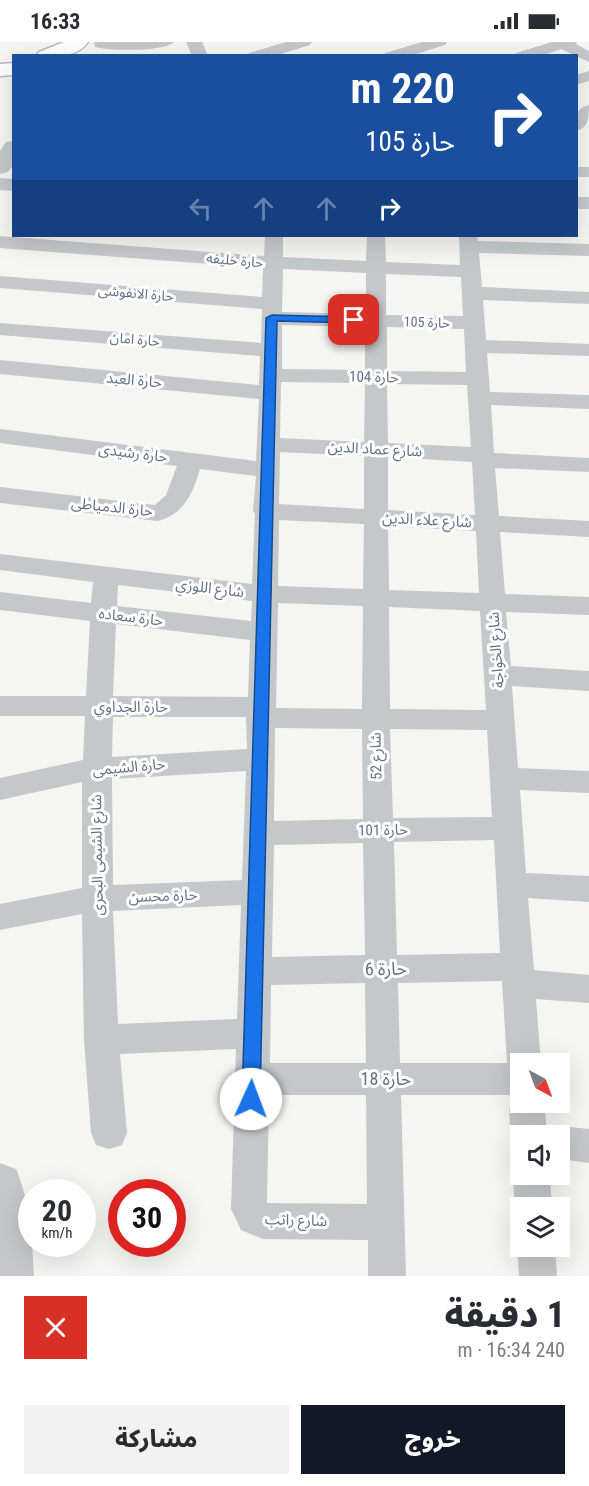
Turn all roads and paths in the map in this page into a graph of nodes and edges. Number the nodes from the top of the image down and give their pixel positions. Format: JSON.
{"nodes":[{"id":1,"x":78,"y":42,"type":"edge"},
{"id":2,"x":166,"y":42,"type":"edge"},
{"id":3,"x":304,"y":42,"type":"edge"},
{"id":4,"x":439,"y":42,"type":"edge"},
{"id":5,"x":102,"y":43,"type":"edge"},
{"id":6,"x":566,"y":43,"type":"edge"},
{"id":7,"x":52,"y":54,"type":"edge"},
{"id":8,"x":85,"y":54,"type":"edge"},
{"id":9,"x":262,"y":54,"type":"edge"},
{"id":10,"x":398,"y":54,"type":"edge"},
{"id":11,"x":529,"y":54,"type":"edge"},
{"id":12,"x":589,"y":57,"type":"edge"},
{"id":13,"x":589,"y":110,"type":"edge"},
{"id":14,"x":578,"y":124,"type":"edge"},
{"id":15,"x":180,"y":237,"type":"edge"},
{"id":16,"x":376,"y":237,"type":"edge"},
{"id":17,"x":0,"y":242,"type":"edge"},
{"id":18,"x":110,"y":243,"type":"edge"},
{"id":19,"x":273,"y":249,"type":"edge"},
{"id":20,"x":589,"y":250,"type":"edge"},
{"id":21,"x":173,"y":256,"type":"junction"},
{"id":22,"x":470,"y":261,"type":"edge"},
{"id":23,"x":375,"y":267,"type":"junction"},
{"id":24,"x":0,"y":282,"type":"edge"},
{"id":25,"x":159,"y":295,"type":"junction"},
{"id":26,"x":589,"y":298,"type":"edge"},
{"id":27,"x":272,"y":311,"type":"junction"},
{"id":28,"x":375,"y":321,"type":"junction"},
{"id":29,"x":0,"y":329,"type":"edge"},
{"id":30,"x":475,"y":334,"type":"junction"},
{"id":31,"x":589,"y":350,"type":"edge"},
{"id":32,"x":0,"y":367,"type":"edge"},
{"id":33,"x":270,"y":372,"type":"junction"},
{"id":34,"x":375,"y":377,"type":"junction"},
{"id":35,"x":479,"y":388,"type":"junction"},
{"id":36,"x":589,"y":402,"type":"edge"},
{"id":37,"x":0,"y":436,"type":"edge"},
{"id":38,"x":375,"y":449,"type":"junction"},
{"id":39,"x":267,"y":457,"type":"junction"},
{"id":40,"x":483,"y":458,"type":"junction"},
{"id":41,"x":191,"y":460,"type":"junction"},
{"id":42,"x":589,"y":465,"type":"edge"},
{"id":43,"x":0,"y":495,"type":"edge"},
{"id":44,"x":265,"y":511,"type":"junction"},
{"id":45,"x":375,"y":518,"type":"junction"},
{"id":46,"x":487,"y":524,"type":"junction"},
{"id":47,"x":589,"y":529,"type":"edge"},
{"id":48,"x":0,"y":562,"type":"edge"},
{"id":49,"x":106,"y":576,"type":"junction"},
{"id":50,"x":263,"y":594,"type":"junction"},
{"id":51,"x":375,"y":599,"type":"junction"},
{"id":52,"x":0,"y":601,"type":"edge"},
{"id":53,"x":493,"y":601,"type":"junction"},
{"id":54,"x":589,"y":606,"type":"edge"},
{"id":55,"x":103,"y":614,"type":"junction"},
{"id":56,"x":262,"y":632,"type":"junction"},
{"id":57,"x":498,"y":675,"type":"junction"},
{"id":58,"x":589,"y":681,"type":"edge"},
{"id":59,"x":0,"y":706,"type":"edge"},
{"id":60,"x":99,"y":706,"type":"junction"},
{"id":61,"x":261,"y":712,"type":"junction"},
{"id":62,"x":376,"y":719,"type":"junction"},
{"id":63,"x":501,"y":720,"type":"junction"},
{"id":64,"x":260,"y":759,"type":"junction"},
{"id":65,"x":96,"y":769,"type":"junction"},
{"id":66,"x":505,"y":778,"type":"junction"},
{"id":67,"x":589,"y":782,"type":"edge"},
{"id":68,"x":0,"y":789,"type":"edge"},
{"id":69,"x":508,"y":828,"type":"junction"},
{"id":70,"x":378,"y":830,"type":"junction"},
{"id":71,"x":258,"y":833,"type":"junction"},
{"id":72,"x":513,"y":885,"type":"junction"},
{"id":73,"x":589,"y":889,"type":"edge"},
{"id":74,"x":256,"y":892,"type":"junction"},
{"id":75,"x":98,"y":899,"type":"junction"},
{"id":76,"x":0,"y":917,"type":"edge"},
{"id":77,"x":382,"y":969,"type":"junction"},
{"id":78,"x":254,"y":971,"type":"junction"},
{"id":79,"x":518,"y":975,"type":"junction"},
{"id":80,"x":589,"y":988,"type":"edge"},
{"id":81,"x":253,"y":1034,"type":"junction"},
{"id":82,"x":101,"y":1040,"type":"junction"},
{"id":83,"x":523,"y":1053,"type":"edge"},
{"id":84,"x":251,"y":1079,"type":"junction"},
{"id":85,"x":510,"y":1079,"type":"edge"},
{"id":86,"x":384,"y":1080,"type":"junction"},
{"id":87,"x":109,"y":1133,"type":"dead end"},
{"id":88,"x":570,"y":1144,"type":"edge"},
{"id":89,"x":589,"y":1146,"type":"edge"},
{"id":90,"x":0,"y":1184,"type":"edge"},
{"id":91,"x":386,"y":1222,"type":"junction"},
{"id":92,"x":537,"y":1257,"type":"edge"},
{"id":93,"x":10,"y":1276,"type":"edge"},
{"id":94,"x":387,"y":1276,"type":"edge"},
{"id":95,"x":538,"y":1276,"type":"edge"}],
"edges":[{"from":1,"to":7,"type":"main road"},
{"from":2,"to":5,"type":"street"},
{"from":3,"to":9,"type":"street"},
{"from":4,"to":10,"type":"street"},
{"from":5,"to":8,"type":"main road"},
{"from":6,"to":11,"type":"street"},
{"from":6,"to":12,"type":"street"},
{"from":13,"to":14,"type":"street"},
{"from":15,"to":21,"type":"street"},
{"from":16,"to":23,"type":"street","name":"شارع 52"},
{"from":17,"to":18,"type":"street","name":"حارة خليفه"},
{"from":18,"to":21,"type":"street","name":"حارة خليفه"},
{"from":19,"to":21,"type":"street","name":"حارة خليفه"},
{"from":19,"to":23,"type":"street","name":"حارة خليفه"},
{"from":19,"to":27,"type":"street","name":"شارع راتب"},
{"from":20,"to":22,"type":"street"},
{"from":21,"to":25,"type":"street"},
{"from":22,"to":23,"type":"street","name":"حارة خليفه"},
{"from":22,"to":26,"type":"street"},
{"from":22,"to":30,"type":"street","name":"شارع الخواجة"},
{"from":23,"to":28,"type":"street","name":"شارع 52"},
{"from":24,"to":25,"type":"street","name":"حارة الانفوشى"},
{"from":25,"to":27,"type":"street","name":"حارة الانفوشى"},
{"from":27,"to":28,"type":"street","name":"حارة 105"},
{"from":27,"to":33,"type":"street","name":"شارع راتب"},
{"from":28,"to":30,"type":"street","name":"حارة 105"},
{"from":28,"to":34,"type":"street","name":"شارع 52"},
{"from":29,"to":33,"type":"street","name":"حارة امان"},
{"from":30,"to":31,"type":"street","name":"حارة 105"},
{"from":30,"to":35,"type":"street","name":"شارع الخواجة"},
{"from":32,"to":33,"type":"street","name":"حارة العبد"},
{"from":33,"to":34,"type":"street","name":"حارة 104"},
{"from":33,"to":39,"type":"street","name":"شارع راتب"},
{"from":34,"to":35,"type":"street","name":"حارة 104"},
{"from":34,"to":38,"type":"street","name":"شارع 52"},
{"from":35,"to":36,"type":"street","name":"حارة 104"},
{"from":35,"to":40,"type":"street","name":"شارع الخواجة"},
{"from":37,"to":41,"type":"street","name":"حارة رشيدى"},
{"from":38,"to":39,"type":"street","name":"شارع عماد الدين"},
{"from":38,"to":40,"type":"street","name":"شارع عماد الدين"},
{"from":38,"to":45,"type":"street","name":"شارع 52"},
{"from":39,"to":41,"type":"street","name":"حارة رشيدى"},
{"from":39,"to":44,"type":"street","name":"شارع راتب"},
{"from":40,"to":42,"type":"street","name":"شارع عماد الدين"},
{"from":40,"to":46,"type":"street","name":"شارع الخواجة"},
{"from":41,"to":43,"type":"street","name":"حارة الدمياطى"},
{"from":44,"to":45,"type":"street","name":"شارع علاء الدين"},
{"from":44,"to":50,"type":"street","name":"شارع راتب"},
{"from":45,"to":46,"type":"street","name":"شارع علاء الدين"},
{"from":45,"to":51,"type":"street","name":"شارع 52"},
{"from":46,"to":47,"type":"street","name":"شارع علاء الدين"},
{"from":46,"to":53,"type":"street","name":"شارع الخواجة"},
{"from":48,"to":49,"type":"street","name":"شارع اللوزي"},
{"from":49,"to":50,"type":"street","name":"شارع اللوزي"},
{"from":49,"to":55,"type":"street","name":"شارع الشيمى البحرى"},
{"from":50,"to":51,"type":"street","name":"شارع اللوزي"},
{"from":50,"to":56,"type":"street","name":"شارع راتب"},
{"from":51,"to":53,"type":"street","name":"شارع اللوزي"},
{"from":51,"to":62,"type":"street","name":"شارع 52"},
{"from":52,"to":55,"type":"street","name":"حارة سعاده"},
{"from":53,"to":54,"type":"street","name":"شارع اللوزي"},
{"from":53,"to":57,"type":"street","name":"شارع الخواجة"},
{"from":55,"to":56,"type":"street","name":"حارة سعاده"},
{"from":55,"to":60,"type":"street","name":"شارع الشيمى البحرى"},
{"from":56,"to":61,"type":"street","name":"شارع راتب"},
{"from":57,"to":58,"type":"street"},
{"from":57,"to":63,"type":"street","name":"شارع الخواجة"},
{"from":59,"to":60,"type":"street","name":"حارة الجداوي"},
{"from":60,"to":61,"type":"street","name":"حارة الجداوي"},
{"from":60,"to":65,"type":"street","name":"شارع الشيمى البحرى"},
{"from":61,"to":62,"type":"street","name":"حارة الجداوي"},
{"from":61,"to":64,"type":"street","name":"شارع راتب"},
{"from":62,"to":63,"type":"street","name":"حارة الجداوي"},
{"from":62,"to":70,"type":"street","name":"شارع 52"},
{"from":63,"to":66,"type":"street","name":"شارع الخواجة"},
{"from":64,"to":65,"type":"street","name":"حارة الشيمى"},
{"from":64,"to":71,"type":"street","name":"شارع راتب"},
{"from":65,"to":68,"type":"street","name":"حارة الشيمى"},
{"from":65,"to":75,"type":"street","name":"شارع الشيمى البحرى"},
{"from":66,"to":67,"type":"street"},
{"from":66,"to":69,"type":"street","name":"شارع الخواجة"},
{"from":69,"to":70,"type":"street","name":"حارة 101"},
{"from":69,"to":72,"type":"street","name":"شارع الخواجة"},
{"from":70,"to":71,"type":"street","name":"حارة 101"},
{"from":70,"to":77,"type":"street","name":"شارع 52"},
{"from":71,"to":74,"type":"street","name":"شارع راتب"},
{"from":72,"to":73,"type":"street"},
{"from":72,"to":79,"type":"street","name":"شارع الخواجة"},
{"from":74,"to":75,"type":"street","name":"حارة محسن"},
{"from":74,"to":78,"type":"street","name":"شارع راتب"},
{"from":75,"to":76,"type":"street","name":"حارة محسن"},
{"from":75,"to":82,"type":"street","name":"شارع الشيمى البحرى"},
{"from":77,"to":78,"type":"street","name":"حارة 6"},
{"from":77,"to":79,"type":"street","name":"حارة 6"},
{"from":77,"to":86,"type":"street","name":"شارع 52"},
{"from":78,"to":81,"type":"street","name":"شارع راتب"},
{"from":79,"to":80,"type":"street","name":"حارة 6"},
{"from":79,"to":83,"type":"street","name":"شارع الخواجة"},
{"from":81,"to":82,"type":"street"},
{"from":81,"to":84,"type":"street","name":"شارع راتب"},
{"from":82,"to":87,"type":"street","name":"شارع الشيمى البحرى"},
{"from":84,"to":86,"type":"street","name":"حارة 18"},
{"from":84,"to":91,"type":"street","name":"شارع راتب"},
{"from":85,"to":86,"type":"street","name":"حارة 18"},
{"from":86,"to":91,"type":"street","name":"شارع 52"},
{"from":88,"to":89,"type":"street"},
{"from":90,"to":93,"type":"street"},
{"from":91,"to":94,"type":"street","name":"شارع 52"},
{"from":92,"to":95,"type":"street"}]}
